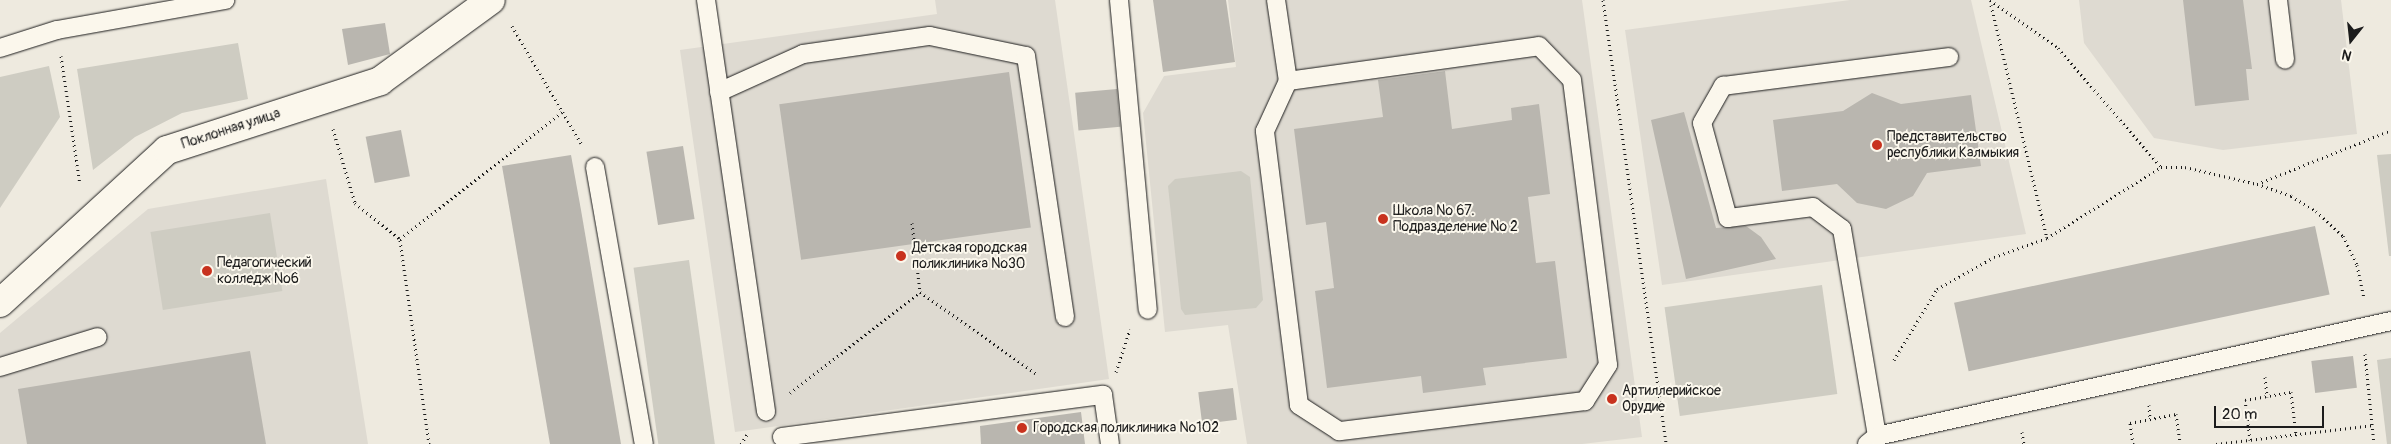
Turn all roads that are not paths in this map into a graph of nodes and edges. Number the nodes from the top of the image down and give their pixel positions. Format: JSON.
{"nodes":[{"id":1,"x":224,"y":0,"type":"edge"},
{"id":2,"x":706,"y":0,"type":"edge"},
{"id":3,"x":1119,"y":0,"type":"edge"},
{"id":4,"x":1276,"y":0,"type":"edge"},
{"id":5,"x":2278,"y":0,"type":"edge"},
{"id":6,"x":499,"y":8,"type":"edge"},
{"id":7,"x":0,"y":48,"type":"edge"},
{"id":8,"x":1949,"y":57,"type":"dead end"},
{"id":9,"x":2285,"y":60,"type":"dead end"},
{"id":10,"x":1288,"y":81,"type":"junction"},
{"id":11,"x":719,"y":92,"type":"junction"},
{"id":12,"x":594,"y":167,"type":"road end"},
{"id":13,"x":0,"y":303,"type":"edge"},
{"id":14,"x":1148,"y":310,"type":"road end"},
{"id":15,"x":1065,"y":317,"type":"dead end"},
{"id":16,"x":2391,"y":321,"type":"edge"},
{"id":17,"x":98,"y":337,"type":"dead end"},
{"id":18,"x":0,"y":367,"type":"edge"},
{"id":19,"x":766,"y":412,"type":"road end"},
{"id":20,"x":782,"y":438,"type":"dead end"},
{"id":21,"x":1872,"y":440,"type":"edge"},
{"id":22,"x":644,"y":444,"type":"edge"},
{"id":23,"x":1110,"y":444,"type":"edge"}],
"edges":[{"from":1,"to":7,"type":"lane"},
{"from":2,"to":11,"type":"lane"},
{"from":3,"to":14,"type":"lane"},
{"from":4,"to":10,"type":"lane"},
{"from":5,"to":9,"type":"lane"},
{"from":6,"to":13,"type":"street","name":"Поклонная улица"},
{"from":8,"to":21,"type":"lane"},
{"from":10,"to":10,"type":"lane"},
{"from":11,"to":15,"type":"lane"},
{"from":11,"to":19,"type":"lane"},
{"from":12,"to":22,"type":"lane"},
{"from":16,"to":21,"type":"lane"},
{"from":17,"to":18,"type":"lane"},
{"from":20,"to":23,"type":"lane"}]}
